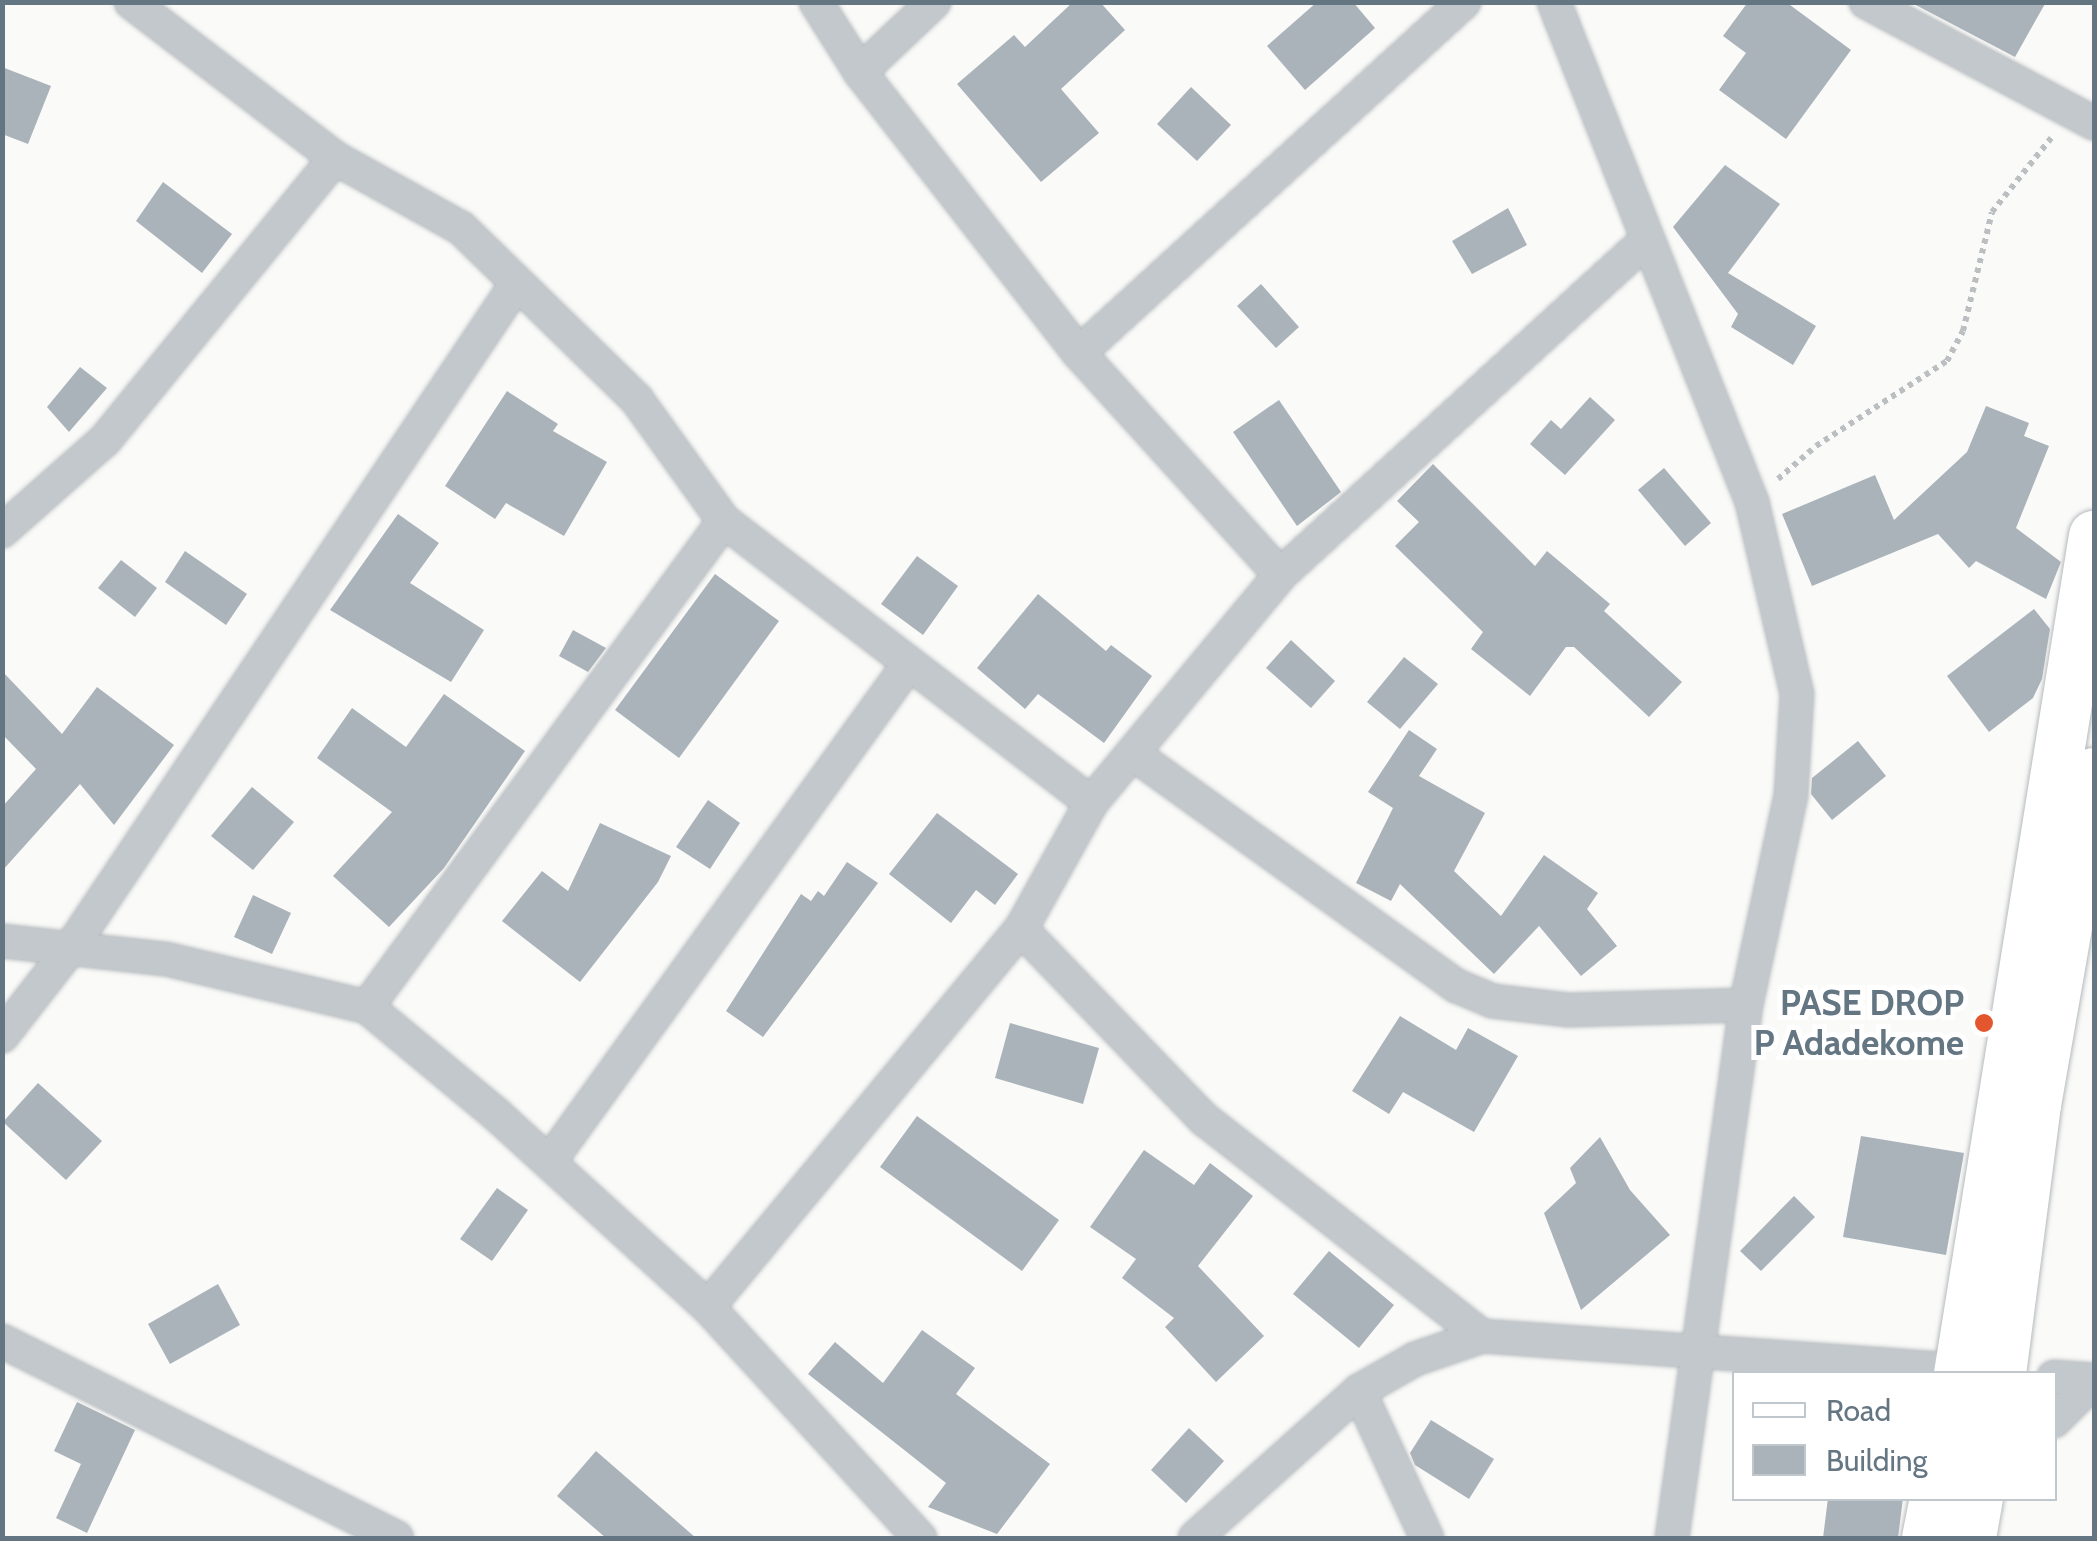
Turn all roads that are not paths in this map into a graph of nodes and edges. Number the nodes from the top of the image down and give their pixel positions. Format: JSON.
{"nodes":[{"id":1,"x":131,"y":2,"type":"edge"},
{"id":2,"x":816,"y":2,"type":"edge"},
{"id":3,"x":934,"y":2,"type":"edge"},
{"id":4,"x":1464,"y":2,"type":"edge"},
{"id":5,"x":1554,"y":2,"type":"edge"},
{"id":6,"x":1866,"y":2,"type":"edge"},
{"id":7,"x":860,"y":72,"type":"junction"},
{"id":8,"x":2085,"y":117,"type":"edge"},
{"id":9,"x":335,"y":158,"type":"junction"},
{"id":10,"x":1647,"y":240,"type":"junction"},
{"id":11,"x":515,"y":286,"type":"junction"},
{"id":12,"x":1080,"y":353,"type":"junction"},
{"id":13,"x":724,"y":521,"type":"junction"},
{"id":14,"x":2,"y":530,"type":"edge"},
{"id":15,"x":2094,"y":536,"type":"edge"},
{"id":16,"x":1280,"y":575,"type":"junction"},
{"id":17,"x":908,"y":665,"type":"junction"},
{"id":18,"x":1134,"y":755,"type":"junction"},
{"id":19,"x":2094,"y":773,"type":"edge"},
{"id":20,"x":1092,"y":802,"type":"junction"},
{"id":21,"x":2089,"y":848,"type":"edge"},
{"id":22,"x":1021,"y":928,"type":"junction"},
{"id":23,"x":2,"y":942,"type":"edge"},
{"id":24,"x":72,"y":946,"type":"junction"},
{"id":25,"x":1746,"y":1004,"type":"junction"},
{"id":26,"x":367,"y":1007,"type":"junction"},
{"id":27,"x":2,"y":1036,"type":"edge"},
{"id":28,"x":550,"y":1161,"type":"junction"},
{"id":29,"x":708,"y":1307,"type":"junction"},
{"id":30,"x":1482,"y":1336,"type":"junction"},
{"id":31,"x":2,"y":1341,"type":"edge"},
{"id":32,"x":1702,"y":1351,"type":"junction"},
{"id":33,"x":1960,"y":1371,"type":"edge"},
{"id":34,"x":1986,"y":1371,"type":"edge"},
{"id":35,"x":1986,"y":1371,"type":"edge"},
{"id":36,"x":2057,"y":1377,"type":"edge"},
{"id":37,"x":2094,"y":1380,"type":"edge"},
{"id":38,"x":1359,"y":1392,"type":"junction"},
{"id":39,"x":2057,"y":1418,"type":"edge"},
{"id":40,"x":1934,"y":1501,"type":"edge"},
{"id":41,"x":1978,"y":1501,"type":"edge"},
{"id":42,"x":397,"y":1538,"type":"edge"},
{"id":43,"x":920,"y":1538,"type":"edge"},
{"id":44,"x":1196,"y":1538,"type":"edge"},
{"id":45,"x":1427,"y":1538,"type":"edge"},
{"id":46,"x":1672,"y":1538,"type":"edge"},
{"id":47,"x":1927,"y":1538,"type":"edge"},
{"id":48,"x":1972,"y":1538,"type":"edge"}],
"edges":[{"from":1,"to":9,"type":"street"},
{"from":2,"to":7,"type":"street"},
{"from":3,"to":7,"type":"street"},
{"from":4,"to":12,"type":"street"},
{"from":5,"to":10,"type":"street"},
{"from":6,"to":8,"type":"street"},
{"from":7,"to":12,"type":"street"},
{"from":9,"to":11,"type":"street"},
{"from":9,"to":14,"type":"street"},
{"from":10,"to":16,"type":"street"},
{"from":10,"to":25,"type":"street"},
{"from":11,"to":13,"type":"street"},
{"from":11,"to":24,"type":"street"},
{"from":12,"to":16,"type":"street"},
{"from":13,"to":17,"type":"street"},
{"from":13,"to":26,"type":"street"},
{"from":15,"to":34,"type":"main road"},
{"from":16,"to":18,"type":"street"},
{"from":17,"to":20,"type":"street"},
{"from":17,"to":28,"type":"street"},
{"from":18,"to":20,"type":"street"},
{"from":18,"to":25,"type":"street"},
{"from":19,"to":21,"type":"main road"},
{"from":20,"to":22,"type":"street"},
{"from":21,"to":35,"type":"main road"},
{"from":22,"to":29,"type":"street"},
{"from":22,"to":30,"type":"street"},
{"from":23,"to":24,"type":"street"},
{"from":24,"to":26,"type":"street"},
{"from":24,"to":27,"type":"street"},
{"from":25,"to":32,"type":"street"},
{"from":26,"to":28,"type":"street"},
{"from":28,"to":29,"type":"street"},
{"from":29,"to":43,"type":"street"},
{"from":30,"to":32,"type":"street"},
{"from":30,"to":38,"type":"street"},
{"from":31,"to":42,"type":"street"},
{"from":32,"to":33,"type":"street"},
{"from":32,"to":46,"type":"street"},
{"from":36,"to":37,"type":"street"},
{"from":37,"to":39,"type":"street"},
{"from":38,"to":44,"type":"street"},
{"from":38,"to":45,"type":"street"},
{"from":40,"to":47,"type":"main road"},
{"from":41,"to":48,"type":"main road"}]}
